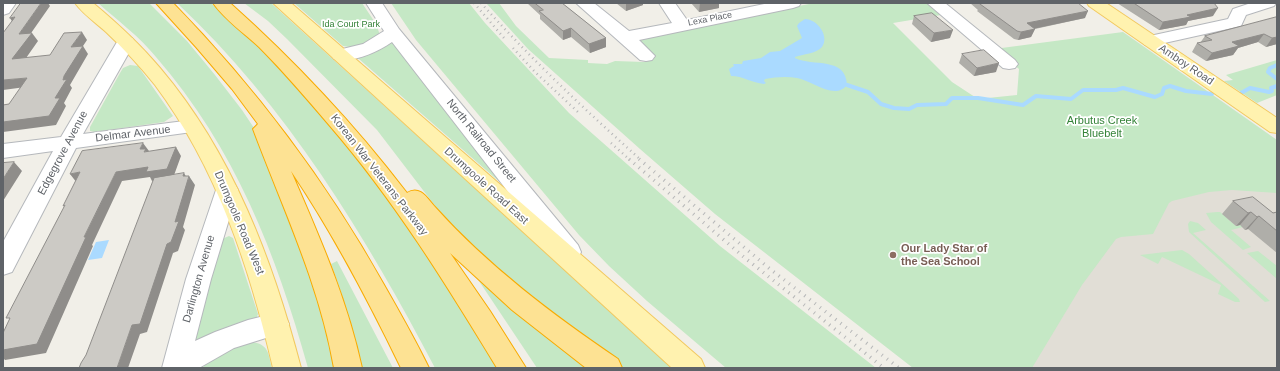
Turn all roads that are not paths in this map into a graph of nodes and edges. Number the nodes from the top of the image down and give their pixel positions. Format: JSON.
{"nodes":[{"id":1,"x":8,"y":3,"type":"edge"},
{"id":2,"x":83,"y":3,"type":"edge"},
{"id":3,"x":164,"y":3,"type":"edge"},
{"id":4,"x":221,"y":3,"type":"edge"},
{"id":5,"x":281,"y":3,"type":"edge"},
{"id":6,"x":374,"y":3,"type":"edge"},
{"id":7,"x":584,"y":3,"type":"edge"},
{"id":8,"x":667,"y":3,"type":"edge"},
{"id":9,"x":793,"y":3,"type":"edge"},
{"id":10,"x":935,"y":3,"type":"edge"},
{"id":11,"x":1095,"y":3,"type":"edge"},
{"id":12,"x":1268,"y":3,"type":"edge"},
{"id":13,"x":3,"y":10,"type":"edge"},
{"id":14,"x":682,"y":25,"type":"junction"},
{"id":15,"x":393,"y":32,"type":"junction"},
{"id":16,"x":626,"y":37,"type":"junction"},
{"id":17,"x":1151,"y":41,"type":"junction"},
{"id":18,"x":126,"y":42,"type":"junction"},
{"id":19,"x":340,"y":55,"type":"junction"},
{"id":20,"x":646,"y":56,"type":"dead end"},
{"id":21,"x":1009,"y":64,"type":"dead end"},
{"id":22,"x":252,"y":102,"type":"junction"},
{"id":23,"x":192,"y":126,"type":"junction"},
{"id":24,"x":1277,"y":127,"type":"edge"},
{"id":25,"x":347,"y":132,"type":"junction"},
{"id":26,"x":69,"y":142,"type":"junction"},
{"id":27,"x":3,"y":151,"type":"edge"},
{"id":28,"x":227,"y":190,"type":"junction"},
{"id":29,"x":3,"y":265,"type":"edge"},
{"id":30,"x":589,"y":278,"type":"junction"},
{"id":31,"x":276,"y":324,"type":"junction"},
{"id":32,"x":177,"y":368,"type":"edge"},
{"id":33,"x":287,"y":368,"type":"edge"},
{"id":34,"x":348,"y":368,"type":"edge"},
{"id":35,"x":415,"y":368,"type":"edge"},
{"id":36,"x":512,"y":368,"type":"edge"},
{"id":37,"x":608,"y":368,"type":"edge"},
{"id":38,"x":692,"y":368,"type":"edge"}],
"edges":[{"from":1,"to":13,"type":"street"},
{"from":2,"to":18,"type":"main road","name":"Drumgoole Road West"},
{"from":3,"to":22,"type":"highway"},
{"from":4,"to":25,"type":"highway","name":"Korean War Veterans Parkway"},
{"from":5,"to":19,"type":"main road","name":"Drumgoole Road East"},
{"from":6,"to":15,"type":"street","name":"North Railroad Street"},
{"from":7,"to":16,"type":"street"},
{"from":8,"to":14,"type":"street"},
{"from":9,"to":14,"type":"street","name":"Lexa Place"},
{"from":10,"to":21,"type":"street"},
{"from":11,"to":17,"type":"main road","name":"Amboy Road"},
{"from":12,"to":17,"type":"street"},
{"from":14,"to":16,"type":"street","name":"Lexa Place"},
{"from":15,"to":19,"type":"street"},
{"from":15,"to":30,"type":"street","name":"North Railroad Street"},
{"from":16,"to":20,"type":"street"},
{"from":17,"to":24,"type":"main road","name":"Amboy Road"},
{"from":18,"to":23,"type":"main road","name":"Drumgoole Road West"},
{"from":18,"to":26,"type":"street","name":"Edgegrove Avenue"},
{"from":19,"to":30,"type":"main road","name":"Drumgoole Road East"},
{"from":22,"to":34,"type":"highway"},
{"from":22,"to":35,"type":"highway"},
{"from":23,"to":26,"type":"street","name":"Delmar Avenue"},
{"from":23,"to":28,"type":"main road","name":"Drumgoole Road West"},
{"from":25,"to":36,"type":"highway","name":"Korean War Veterans Parkway"},
{"from":25,"to":37,"type":"highway"},
{"from":26,"to":27,"type":"street","name":"Delmar Avenue"},
{"from":26,"to":29,"type":"street","name":"Edgegrove Avenue"},
{"from":28,"to":31,"type":"main road","name":"Drumgoole Road West"},
{"from":28,"to":32,"type":"street","name":"Darlington Avenue"},
{"from":30,"to":38,"type":"main road","name":"Drumgoole Road East"},
{"from":31,"to":32,"type":"street"},
{"from":31,"to":33,"type":"main road","name":"Drumgoole Road West"}]}
